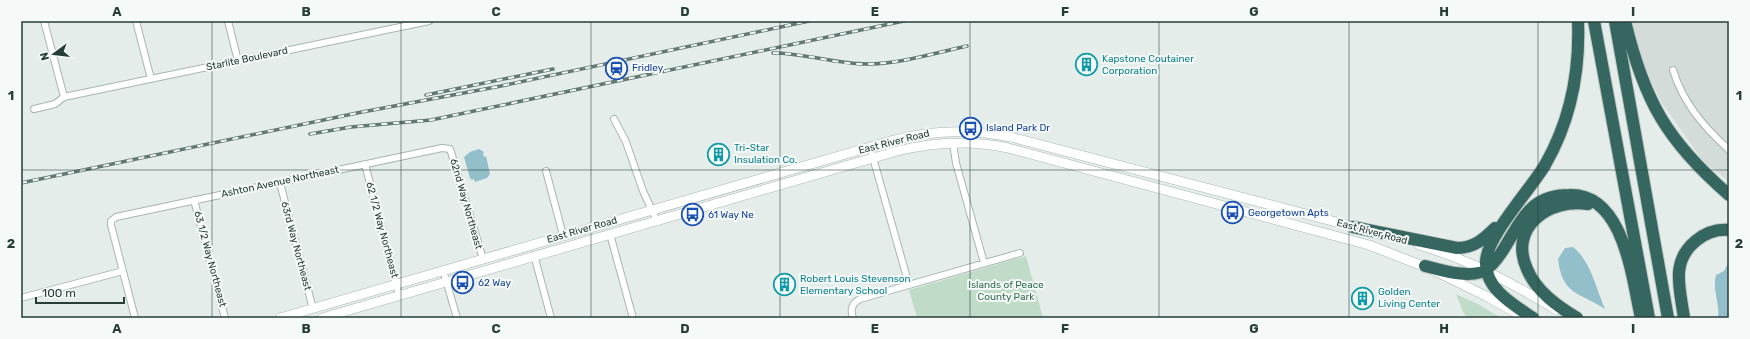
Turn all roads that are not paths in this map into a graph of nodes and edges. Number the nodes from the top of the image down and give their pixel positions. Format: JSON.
{"nodes":[{"id":1,"x":44,"y":21,"type":"edge"},
{"id":2,"x":136,"y":21,"type":"edge"},
{"id":3,"x":228,"y":21,"type":"edge"},
{"id":4,"x":429,"y":21,"type":"edge"},
{"id":5,"x":1578,"y":21,"type":"edge"},
{"id":6,"x":1594,"y":21,"type":"edge"},
{"id":7,"x":1614,"y":21,"type":"edge"},
{"id":8,"x":1625,"y":21,"type":"edge"},
{"id":9,"x":238,"y":61,"type":"junction"},
{"id":10,"x":1673,"y":70,"type":"dead end"},
{"id":11,"x":151,"y":79,"type":"junction"},
{"id":12,"x":64,"y":97,"type":"junction"},
{"id":13,"x":34,"y":109,"type":"dead end"},
{"id":14,"x":614,"y":119,"type":"dead end"},
{"id":15,"x":953,"y":142,"type":"junction"},
{"id":16,"x":870,"y":147,"type":"junction"},
{"id":17,"x":450,"y":149,"type":"joint"},
{"id":18,"x":1729,"y":150,"type":"edge"},
{"id":19,"x":873,"y":158,"type":"junction"},
{"id":20,"x":365,"y":164,"type":"junction"},
{"id":21,"x":546,"y":171,"type":"dead end"},
{"id":22,"x":280,"y":183,"type":"junction"},
{"id":23,"x":1729,"y":195,"type":"edge"},
{"id":24,"x":1522,"y":199,"type":"junction"},
{"id":25,"x":194,"y":200,"type":"junction"},
{"id":26,"x":652,"y":210,"type":"junction"},
{"id":27,"x":1608,"y":214,"type":"junction"},
{"id":28,"x":657,"y":221,"type":"junction"},
{"id":29,"x":1353,"y":227,"type":"junction"},
{"id":30,"x":1729,"y":230,"type":"edge"},
{"id":31,"x":610,"y":234,"type":"junction"},
{"id":32,"x":563,"y":235,"type":"junction"},
{"id":33,"x":1020,"y":253,"type":"dead end"},
{"id":34,"x":534,"y":255,"type":"junction"},
{"id":35,"x":483,"y":259,"type":"junction"},
{"id":36,"x":984,"y":263,"type":"junction"},
{"id":37,"x":1425,"y":266,"type":"junction"},
{"id":38,"x":123,"y":270,"type":"junction"},
{"id":39,"x":443,"y":270,"type":"junction"},
{"id":40,"x":1486,"y":270,"type":"junction"},
{"id":41,"x":447,"y":282,"type":"junction"},
{"id":42,"x":396,"y":284,"type":"junction"},
{"id":43,"x":909,"y":285,"type":"junction"},
{"id":44,"x":399,"y":295,"type":"junction"},
{"id":45,"x":21,"y":298,"type":"edge"},
{"id":46,"x":313,"y":309,"type":"junction"},
{"id":47,"x":292,"y":316,"type":"edge"},
{"id":48,"x":135,"y":318,"type":"edge"},
{"id":49,"x":225,"y":318,"type":"edge"},
{"id":50,"x":280,"y":318,"type":"edge"},
{"id":51,"x":322,"y":318,"type":"edge"},
{"id":52,"x":457,"y":318,"type":"edge"},
{"id":53,"x":551,"y":318,"type":"edge"},
{"id":54,"x":633,"y":318,"type":"edge"},
{"id":55,"x":853,"y":318,"type":"edge"},
{"id":56,"x":1525,"y":318,"type":"edge"},
{"id":57,"x":1533,"y":318,"type":"edge"},
{"id":58,"x":1572,"y":318,"type":"edge"},
{"id":59,"x":1577,"y":318,"type":"edge"},
{"id":60,"x":1641,"y":318,"type":"edge"},
{"id":61,"x":1649,"y":318,"type":"edge"},
{"id":62,"x":1668,"y":318,"type":"edge"},
{"id":63,"x":1684,"y":318,"type":"edge"}],
"edges":[{"from":1,"to":12,"type":"street"},
{"from":2,"to":11,"type":"street"},
{"from":3,"to":9,"type":"street"},
{"from":4,"to":9,"type":"street","name":"Starlite Boulevard"},
{"from":5,"to":24,"type":"highway"},
{"from":6,"to":61,"type":"highway"},
{"from":7,"to":62,"type":"highway"},
{"from":8,"to":23,"type":"highway"},
{"from":9,"to":11,"type":"street","name":"Starlite Boulevard"},
{"from":10,"to":18,"type":"street"},
{"from":11,"to":12,"type":"street","name":"Starlite Boulevard"},
{"from":12,"to":13,"type":"street","name":"Starlite Boulevard"},
{"from":14,"to":26,"type":"street"},
{"from":15,"to":19,"type":"main road","name":"East River Road"},
{"from":15,"to":36,"type":"street"},
{"from":15,"to":37,"type":"main road","name":"East River Road"},
{"from":16,"to":19,"type":"street"},
{"from":16,"to":26,"type":"main road","name":"East River Road"},
{"from":16,"to":29,"type":"main road","name":"East River Road"},
{"from":17,"to":20,"type":"street","name":"Ashton Avenue Northeast"},
{"from":17,"to":35,"type":"street","name":"62nd Way Northeast"},
{"from":19,"to":28,"type":"main road","name":"East River Road"},
{"from":19,"to":43,"type":"street"},
{"from":20,"to":22,"type":"street","name":"Ashton Avenue Northeast"},
{"from":20,"to":42,"type":"street","name":"62 1/2 Way Northeast"},
{"from":21,"to":32,"type":"street"},
{"from":22,"to":25,"type":"street","name":"Ashton Avenue Northeast"},
{"from":22,"to":46,"type":"street","name":"63rd Way Northeast"},
{"from":24,"to":29,"type":"highway"},
{"from":24,"to":40,"type":"highway"},
{"from":25,"to":38,"type":"street","name":"Ashton Avenue Northeast"},
{"from":25,"to":49,"type":"street","name":"63 1/2 Way Northeast"},
{"from":26,"to":28,"type":"street"},
{"from":26,"to":32,"type":"main road","name":"East River Road"},
{"from":27,"to":40,"type":"highway"},
{"from":27,"to":59,"type":"highway"},
{"from":27,"to":60,"type":"highway"},
{"from":28,"to":31,"type":"main road","name":"East River Road"},
{"from":29,"to":40,"type":"main road","name":"East River Road"},
{"from":30,"to":63,"type":"highway"},
{"from":31,"to":34,"type":"main road","name":"East River Road"},
{"from":31,"to":54,"type":"street"},
{"from":32,"to":35,"type":"main road","name":"East River Road"},
{"from":33,"to":36,"type":"street"},
{"from":34,"to":41,"type":"main road","name":"East River Road"},
{"from":34,"to":53,"type":"street"},
{"from":35,"to":39,"type":"main road","name":"East River Road"},
{"from":36,"to":43,"type":"street"},
{"from":37,"to":40,"type":"highway"},
{"from":37,"to":56,"type":"main road","name":"East River Road"},
{"from":38,"to":45,"type":"street"},
{"from":38,"to":48,"type":"street"},
{"from":39,"to":41,"type":"street"},
{"from":39,"to":42,"type":"main road","name":"East River Road"},
{"from":40,"to":57,"type":"highway"},
{"from":40,"to":58,"type":"main road","name":"East River Road"},
{"from":41,"to":44,"type":"main road","name":"East River Road"},
{"from":41,"to":52,"type":"street"},
{"from":42,"to":44,"type":"street","name":"62 1/2 Way Northeast"},
{"from":42,"to":46,"type":"main road","name":"East River Road"},
{"from":43,"to":55,"type":"street"},
{"from":44,"to":51,"type":"main road","name":"East River Road"},
{"from":46,"to":47,"type":"main road","name":"East River Road"},
{"from":47,"to":50,"type":"main road","name":"East River Road"}]}
